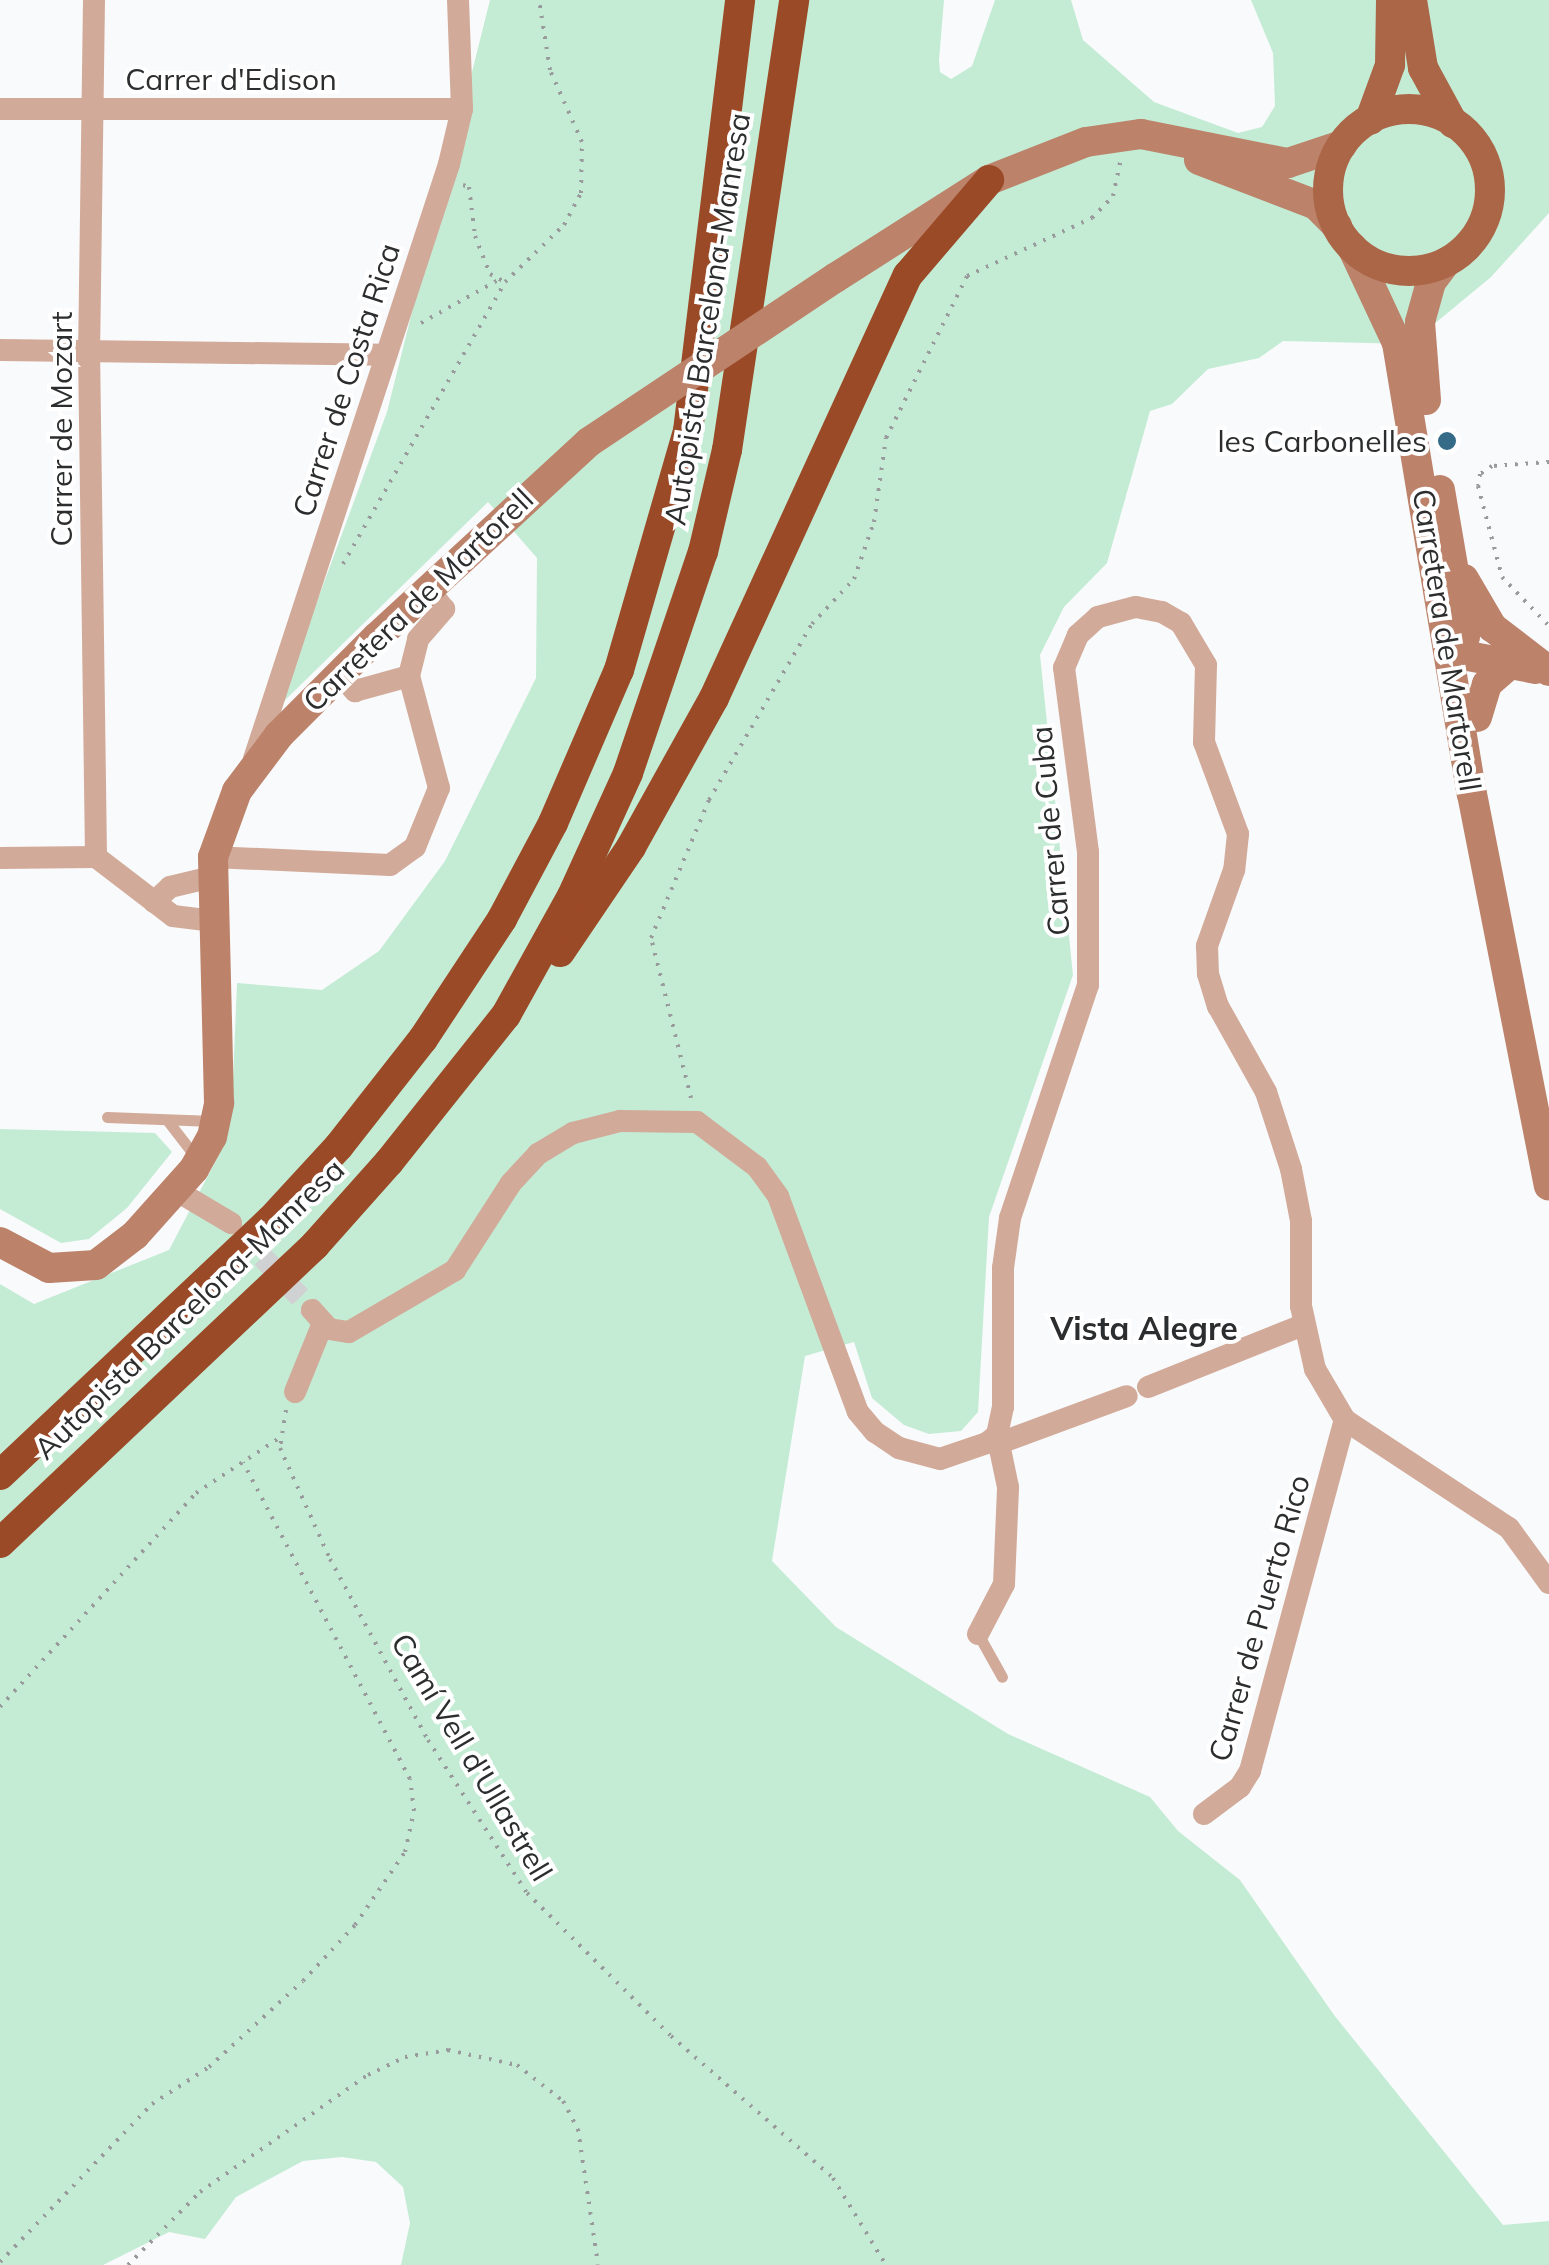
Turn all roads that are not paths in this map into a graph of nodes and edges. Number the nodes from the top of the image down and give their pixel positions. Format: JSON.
{"nodes":[{"id":1,"x":94,"y":0,"type":"edge"},
{"id":2,"x":458,"y":0,"type":"edge"},
{"id":3,"x":740,"y":0,"type":"edge"},
{"id":4,"x":794,"y":0,"type":"edge"},
{"id":5,"x":1392,"y":0,"type":"edge"},
{"id":6,"x":1412,"y":0,"type":"edge"},
{"id":7,"x":0,"y":109,"type":"edge"},
{"id":8,"x":462,"y":109,"type":"junction"},
{"id":9,"x":94,"y":110,"type":"junction"},
{"id":10,"x":1370,"y":120,"type":"junction"},
{"id":11,"x":1453,"y":122,"type":"junction"},
{"id":12,"x":1164,"y":136,"type":"junction"},
{"id":13,"x":1342,"y":145,"type":"junction"},
{"id":14,"x":990,"y":180,"type":"junction"},
{"id":15,"x":1345,"y":236,"type":"junction"},
{"id":16,"x":1446,"y":262,"type":"junction"},
{"id":17,"x":89,"y":348,"type":"junction"},
{"id":18,"x":0,"y":350,"type":"edge"},
{"id":19,"x":385,"y":356,"type":"junction"},
{"id":20,"x":1454,"y":553,"type":"junction"},
{"id":21,"x":428,"y":589,"type":"junction"},
{"id":22,"x":1440,"y":607,"type":"junction"},
{"id":23,"x":1468,"y":656,"type":"junction"},
{"id":24,"x":1513,"y":661,"type":"junction"},
{"id":25,"x":1549,"y":672,"type":"edge"},
{"id":26,"x":340,"y":674,"type":"junction"},
{"id":27,"x":410,"y":676,"type":"junction"},
{"id":28,"x":1478,"y":717,"type":"junction"},
{"id":29,"x":249,"y":772,"type":"junction"},
{"id":30,"x":0,"y":858,"type":"edge"},
{"id":31,"x":96,"y":858,"type":"junction"},
{"id":32,"x":213,"y":867,"type":"junction"},
{"id":33,"x":154,"y":902,"type":"junction"},
{"id":34,"x":214,"y":921,"type":"junction"},
{"id":35,"x":1501,"y":921,"type":"junction"},
{"id":36,"x":506,"y":1015,"type":"junction"},
{"id":37,"x":108,"y":1117,"type":"dead end"},
{"id":38,"x":167,"y":1120,"type":"junction"},
{"id":39,"x":216,"y":1121,"type":"junction"},
{"id":40,"x":199,"y":1161,"type":"junction"},
{"id":41,"x":1549,"y":1185,"type":"edge"},
{"id":42,"x":177,"y":1191,"type":"junction"},
{"id":43,"x":231,"y":1223,"type":"tunnel mouth"},
{"id":44,"x":0,"y":1242,"type":"edge"},
{"id":45,"x":1303,"y":1325,"type":"junction"},
{"id":46,"x":296,"y":1392,"type":"road end"},
{"id":47,"x":1346,"y":1420,"type":"junction"},
{"id":48,"x":999,"y":1439,"type":"junction"},
{"id":49,"x":0,"y":1476,"type":"edge"},
{"id":50,"x":0,"y":1543,"type":"edge"},
{"id":51,"x":1549,"y":1584,"type":"edge"},
{"id":52,"x":978,"y":1634,"type":"joint"},
{"id":53,"x":1002,"y":1677,"type":"dead end"},
{"id":54,"x":1204,"y":1814,"type":"dead end"}],
"edges":[{"from":1,"to":9,"type":"street","name":"Carrer de Mozart"},
{"from":2,"to":8,"type":"street","name":"Carrer de Costa Rica"},
{"from":3,"to":49,"type":"highway","name":"Autopista Barcelona-Manresa"},
{"from":4,"to":36,"type":"highway","name":"Autopista Barcelona-Manresa"},
{"from":5,"to":10,"type":"main road"},
{"from":6,"to":11,"type":"main road"},
{"from":7,"to":9,"type":"street","name":"Carrer d'Edison"},
{"from":8,"to":9,"type":"street","name":"Carrer d'Edison"},
{"from":8,"to":19,"type":"street","name":"Carrer de Costa Rica"},
{"from":9,"to":17,"type":"street","name":"Carrer de Mozart"},
{"from":10,"to":11,"type":"main road"},
{"from":10,"to":13,"type":"main road"},
{"from":11,"to":16,"type":"main road"},
{"from":12,"to":13,"type":"street","name":"Carretera de Martorell"},
{"from":12,"to":14,"type":"street","name":"Carretera de Martorell"},
{"from":12,"to":15,"type":"street"},
{"from":13,"to":15,"type":"main road"},
{"from":14,"to":21,"type":"street","name":"Carretera de Martorell","bridge":true},
{"from":14,"to":36,"type":"highway"},
{"from":15,"to":16,"type":"main road"},
{"from":15,"to":22,"type":"street","name":"Carretera de Martorell"},
{"from":16,"to":20,"type":"street","name":"Carretera de Martorell"},
{"from":17,"to":18,"type":"street"},
{"from":17,"to":19,"type":"street"},
{"from":17,"to":31,"type":"street","name":"Carrer de Mozart"},
{"from":19,"to":29,"type":"street","name":"Carrer de Costa Rica"},
{"from":20,"to":23,"type":"street","name":"Carretera de Martorell"},
{"from":20,"to":25,"type":"street"},
{"from":21,"to":26,"type":"street","name":"Carretera de Martorell"},
{"from":21,"to":27,"type":"street"},
{"from":22,"to":23,"type":"street"},
{"from":22,"to":35,"type":"street","name":"Carretera de Martorell"},
{"from":23,"to":24,"type":"street"},
{"from":23,"to":28,"type":"street","name":"Carretera de Martorell"},
{"from":24,"to":25,"type":"street"},
{"from":24,"to":28,"type":"street"},
{"from":26,"to":27,"type":"street"},
{"from":26,"to":29,"type":"street","name":"Carretera de Martorell"},
{"from":27,"to":32,"type":"street"},
{"from":28,"to":35,"type":"street","name":"Carretera de Martorell"},
{"from":29,"to":32,"type":"street","name":"Carretera de Martorell"},
{"from":30,"to":31,"type":"street"},
{"from":31,"to":33,"type":"street"},
{"from":32,"to":33,"type":"street"},
{"from":32,"to":34,"type":"street","name":"Carretera de Martorell"},
{"from":33,"to":34,"type":"street"},
{"from":34,"to":39,"type":"street","name":"Carretera de Martorell"},
{"from":35,"to":41,"type":"street","name":"Carretera de Martorell"},
{"from":36,"to":50,"type":"highway","name":"Autopista Barcelona-Manresa"},
{"from":37,"to":38,"type":"lane"},
{"from":38,"to":39,"type":"lane"},
{"from":38,"to":40,"type":"lane"},
{"from":39,"to":40,"type":"street","name":"Carretera de Martorell"},
{"from":40,"to":42,"type":"street","name":"Carretera de Martorell"},
{"from":42,"to":43,"type":"street"},
{"from":42,"to":44,"type":"street","name":"Carretera de Martorell"},
{"from":45,"to":47,"type":"street","name":"Carrer de Cuba"},
{"from":45,"to":48,"type":"street"},
{"from":45,"to":48,"type":"street","name":"Carrer de Cuba"},
{"from":46,"to":48,"type":"street"},
{"from":47,"to":51,"type":"street","name":"Carrer de Cuba"},
{"from":47,"to":54,"type":"street","name":"Carrer de Puerto Rico"},
{"from":48,"to":52,"type":"street","name":"Carrer de Cuba"},
{"from":52,"to":53,"type":"lane"}]}
